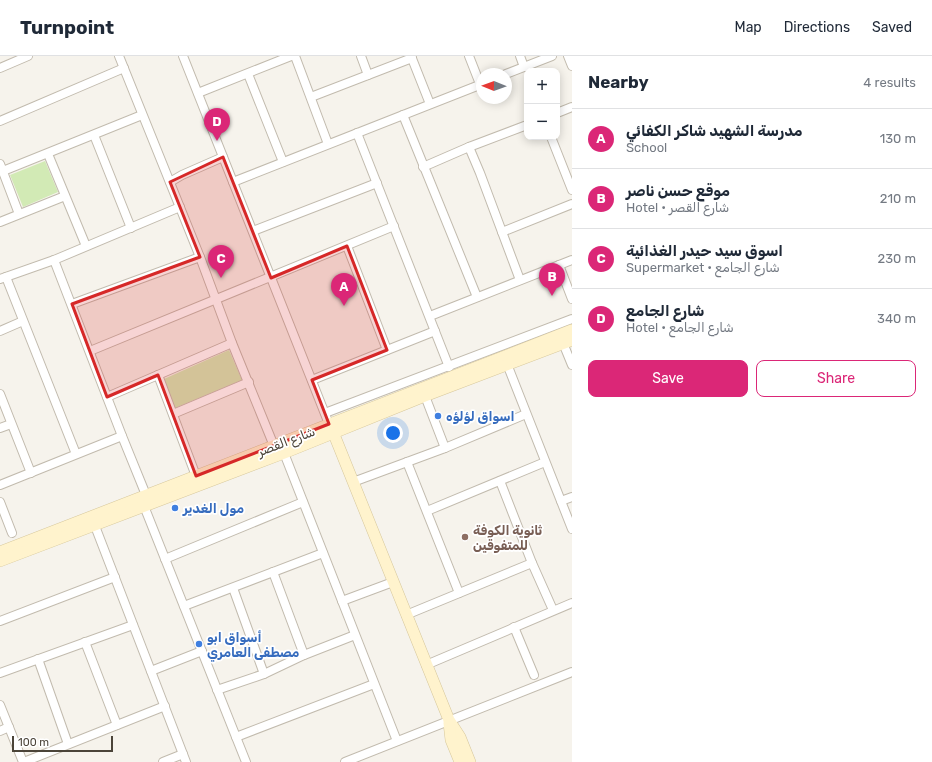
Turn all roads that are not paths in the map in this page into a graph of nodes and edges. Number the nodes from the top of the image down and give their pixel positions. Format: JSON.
{"nodes":[{"id":1,"x":28,"y":56,"type":"edge"},
{"id":2,"x":119,"y":56,"type":"edge"},
{"id":3,"x":183,"y":56,"type":"edge"},
{"id":4,"x":291,"y":56,"type":"edge"},
{"id":5,"x":295,"y":56,"type":"edge"},
{"id":6,"x":360,"y":56,"type":"edge"},
{"id":7,"x":468,"y":56,"type":"edge"},
{"id":8,"x":520,"y":56,"type":"edge"},
{"id":9,"x":552,"y":56,"type":"edge"},
{"id":10,"x":568,"y":56,"type":"edge"},
{"id":11,"x":412,"y":57,"type":"edge"},
{"id":12,"x":11,"y":59,"type":"edge"},
{"id":13,"x":572,"y":66,"type":"edge"},
{"id":14,"x":524,"y":67,"type":"junction"},
{"id":15,"x":0,"y":68,"type":"edge"},
{"id":16,"x":124,"y":68,"type":"junction"},
{"id":17,"x":512,"y":72,"type":"edge"},
{"id":18,"x":476,"y":73,"type":"edge"},
{"id":19,"x":248,"y":74,"type":"junction"},
{"id":20,"x":368,"y":75,"type":"junction"},
{"id":21,"x":476,"y":86,"type":"edge"},
{"id":22,"x":198,"y":94,"type":"junction"},
{"id":23,"x":311,"y":97,"type":"junction"},
{"id":24,"x":430,"y":104,"type":"junction"},
{"id":25,"x":572,"y":107,"type":"edge"},
{"id":26,"x":560,"y":112,"type":"edge"},
{"id":27,"x":142,"y":115,"type":"junction"},
{"id":28,"x":403,"y":115,"type":"junction"},
{"id":29,"x":0,"y":121,"type":"edge"},
{"id":30,"x":524,"y":126,"type":"edge"},
{"id":31,"x":357,"y":133,"type":"junction"},
{"id":32,"x":94,"y":135,"type":"junction"},
{"id":33,"x":552,"y":140,"type":"edge"},
{"id":34,"x":328,"y":144,"type":"junction"},
{"id":35,"x":469,"y":147,"type":"junction"},
{"id":36,"x":48,"y":154,"type":"junction"},
{"id":37,"x":223,"y":157,"type":"junction"},
{"id":38,"x":283,"y":162,"type":"junction"},
{"id":39,"x":423,"y":167,"type":"junction"},
{"id":40,"x":1,"y":168,"type":"edge"},
{"id":41,"x":170,"y":182,"type":"junction"},
{"id":42,"x":233,"y":182,"type":"junction"},
{"id":43,"x":377,"y":184,"type":"junction"},
{"id":44,"x":572,"y":190,"type":"edge"},
{"id":45,"x":65,"y":196,"type":"junction"},
{"id":46,"x":572,"y":204,"type":"edge"},
{"id":47,"x":180,"y":207,"type":"junction"},
{"id":48,"x":19,"y":214,"type":"junction"},
{"id":49,"x":0,"y":222,"type":"edge"},
{"id":50,"x":394,"y":226,"type":"junction"},
{"id":51,"x":131,"y":228,"type":"junction"},
{"id":52,"x":253,"y":231,"type":"junction"},
{"id":53,"x":502,"y":232,"type":"junction"},
{"id":54,"x":86,"y":246,"type":"junction"},
{"id":55,"x":347,"y":246,"type":"junction"},
{"id":56,"x":200,"y":257,"type":"junction"},
{"id":57,"x":54,"y":260,"type":"junction"},
{"id":58,"x":572,"y":260,"type":"edge"},
{"id":59,"x":559,"y":265,"type":"junction"},
{"id":60,"x":3,"y":278,"type":"edge"},
{"id":61,"x":271,"y":278,"type":"junction"},
{"id":62,"x":520,"y":280,"type":"junction"},
{"id":63,"x":477,"y":297,"type":"junction"},
{"id":64,"x":572,"y":299,"type":"edge"},
{"id":65,"x":217,"y":300,"type":"junction"},
{"id":66,"x":72,"y":304,"type":"junction"},
{"id":67,"x":430,"y":316,"type":"junction"},
{"id":68,"x":572,"y":319,"type":"edge"},
{"id":69,"x":23,"y":321,"type":"junction"},
{"id":70,"x":572,"y":330,"type":"edge"},
{"id":71,"x":0,"y":331,"type":"edge"},
{"id":72,"x":435,"y":331,"type":"junction"},
{"id":73,"x":568,"y":342,"type":"edge"},
{"id":74,"x":232,"y":343,"type":"junction"},
{"id":75,"x":546,"y":345,"type":"junction"},
{"id":76,"x":387,"y":350,"type":"junction"},
{"id":77,"x":90,"y":351,"type":"junction"},
{"id":78,"x":520,"y":354,"type":"junction"},
{"id":79,"x":507,"y":364,"type":"junction"},
{"id":80,"x":572,"y":365,"type":"edge"},
{"id":81,"x":449,"y":366,"type":"junction"},
{"id":82,"x":158,"y":376,"type":"junction"},
{"id":83,"x":312,"y":380,"type":"junction"},
{"id":84,"x":249,"y":382,"type":"junction"},
{"id":85,"x":0,"y":394,"type":"edge"},
{"id":86,"x":425,"y":396,"type":"junction"},
{"id":87,"x":107,"y":398,"type":"junction"},
{"id":88,"x":325,"y":413,"type":"junction"},
{"id":89,"x":173,"y":414,"type":"junction"},
{"id":90,"x":526,"y":414,"type":"junction"},
{"id":91,"x":11,"y":424,"type":"junction"},
{"id":92,"x":0,"y":428,"type":"edge"},
{"id":93,"x":331,"y":429,"type":"junction"},
{"id":94,"x":122,"y":436,"type":"junction"},
{"id":95,"x":274,"y":446,"type":"junction"},
{"id":96,"x":445,"y":448,"type":"junction"},
{"id":97,"x":284,"y":453,"type":"junction"},
{"id":98,"x":76,"y":454,"type":"junction"},
{"id":99,"x":407,"y":462,"type":"junction"},
{"id":100,"x":545,"y":462,"type":"junction"},
{"id":101,"x":31,"y":473,"type":"junction"},
{"id":102,"x":196,"y":476,"type":"junction"},
{"id":103,"x":500,"y":481,"type":"junction"},
{"id":104,"x":353,"y":482,"type":"junction"},
{"id":105,"x":0,"y":485,"type":"edge"},
{"id":106,"x":572,"y":497,"type":"edge"},
{"id":107,"x":145,"y":501,"type":"junction"},
{"id":108,"x":561,"y":501,"type":"junction"},
{"id":109,"x":0,"y":502,"type":"edge"},
{"id":110,"x":303,"y":502,"type":"junction"},
{"id":111,"x":427,"y":511,"type":"junction"},
{"id":112,"x":95,"y":526,"type":"junction"},
{"id":113,"x":572,"y":529,"type":"edge"},
{"id":114,"x":66,"y":531,"type":"junction"},
{"id":115,"x":12,"y":533,"type":"dead end"},
{"id":116,"x":40,"y":541,"type":"junction"},
{"id":117,"x":0,"y":552,"type":"edge"},
{"id":118,"x":323,"y":553,"type":"junction"},
{"id":119,"x":165,"y":559,"type":"junction"},
{"id":120,"x":0,"y":561,"type":"edge"},
{"id":121,"x":532,"y":563,"type":"junction"},
{"id":122,"x":273,"y":572,"type":"junction"},
{"id":123,"x":115,"y":577,"type":"junction"},
{"id":124,"x":393,"y":582,"type":"junction"},
{"id":125,"x":233,"y":588,"type":"junction"},
{"id":126,"x":459,"y":593,"type":"junction"},
{"id":127,"x":342,"y":601,"type":"junction"},
{"id":128,"x":572,"y":603,"type":"edge"},
{"id":129,"x":184,"y":606,"type":"junction"},
{"id":130,"x":553,"y":610,"type":"junction"},
{"id":131,"x":406,"y":615,"type":"junction"},
{"id":132,"x":0,"y":621,"type":"edge"},
{"id":133,"x":133,"y":625,"type":"junction"},
{"id":134,"x":514,"y":627,"type":"junction"},
{"id":135,"x":355,"y":635,"type":"junction"},
{"id":136,"x":85,"y":642,"type":"junction"},
{"id":137,"x":202,"y":651,"type":"junction"},
{"id":138,"x":304,"y":655,"type":"junction"},
{"id":139,"x":38,"y":659,"type":"junction"},
{"id":140,"x":426,"y":664,"type":"junction"},
{"id":141,"x":151,"y":671,"type":"junction"},
{"id":142,"x":572,"y":672,"type":"edge"},
{"id":143,"x":0,"y":673,"type":"edge"},
{"id":144,"x":264,"y":674,"type":"junction"},
{"id":145,"x":534,"y":675,"type":"dead end"},
{"id":146,"x":374,"y":684,"type":"junction"},
{"id":147,"x":217,"y":690,"type":"junction"},
{"id":148,"x":0,"y":704,"type":"edge"},
{"id":149,"x":164,"y":706,"type":"junction"},
{"id":150,"x":449,"y":720,"type":"junction"},
{"id":151,"x":117,"y":725,"type":"junction"},
{"id":152,"x":9,"y":727,"type":"junction"},
{"id":153,"x":0,"y":731,"type":"edge"},
{"id":154,"x":236,"y":737,"type":"junction"},
{"id":155,"x":397,"y":741,"type":"junction"},
{"id":156,"x":68,"y":744,"type":"junction"},
{"id":157,"x":185,"y":758,"type":"edge"},
{"id":158,"x":24,"y":762,"type":"edge"},
{"id":159,"x":162,"y":762,"type":"edge"},
{"id":160,"x":246,"y":762,"type":"edge"},
{"id":161,"x":345,"y":762,"type":"edge"},
{"id":162,"x":460,"y":762,"type":"edge"},
{"id":163,"x":470,"y":762,"type":"edge"}],
"edges":[{"from":1,"to":12,"type":"street"},
{"from":2,"to":16,"type":"street"},
{"from":3,"to":22,"type":"street"},
{"from":4,"to":19,"type":"street"},
{"from":5,"to":23,"type":"street"},
{"from":6,"to":20,"type":"street"},
{"from":7,"to":18,"type":"street"},
{"from":8,"to":14,"type":"street"},
{"from":9,"to":14,"type":"street"},
{"from":10,"to":13,"type":"street"},
{"from":11,"to":20,"type":"street"},
{"from":11,"to":24,"type":"street"},
{"from":12,"to":15,"type":"street"},
{"from":14,"to":17,"type":"street"},
{"from":16,"to":27,"type":"street"},
{"from":16,"to":29,"type":"street"},
{"from":19,"to":22,"type":"street"},
{"from":19,"to":38,"type":"street"},
{"from":20,"to":23,"type":"street"},
{"from":21,"to":24,"type":"street"},
{"from":22,"to":37,"type":"street"},
{"from":23,"to":34,"type":"street"},
{"from":24,"to":28,"type":"street"},
{"from":25,"to":26,"type":"street"},
{"from":27,"to":32,"type":"street"},
{"from":27,"to":41,"type":"street"},
{"from":28,"to":31,"type":"street"},
{"from":28,"to":39,"type":"street"},
{"from":30,"to":35,"type":"street"},
{"from":31,"to":34,"type":"street"},
{"from":31,"to":43,"type":"street"},
{"from":32,"to":36,"type":"street"},
{"from":32,"to":51,"type":"street"},
{"from":33,"to":44,"type":"street"},
{"from":34,"to":38,"type":"street"},
{"from":35,"to":39,"type":"street"},
{"from":35,"to":53,"type":"street"},
{"from":36,"to":40,"type":"street"},
{"from":36,"to":45,"type":"street"},
{"from":37,"to":41,"type":"street"},
{"from":37,"to":42,"type":"street"},
{"from":38,"to":42,"type":"street"},
{"from":39,"to":63,"type":"street"},
{"from":40,"to":48,"type":"street"},
{"from":41,"to":47,"type":"street"},
{"from":42,"to":52,"type":"street"},
{"from":43,"to":50,"type":"street"},
{"from":43,"to":52,"type":"street"},
{"from":45,"to":48,"type":"street"},
{"from":45,"to":54,"type":"street"},
{"from":46,"to":53,"type":"street"},
{"from":47,"to":51,"type":"street"},
{"from":47,"to":56,"type":"street"},
{"from":48,"to":49,"type":"street"},
{"from":50,"to":55,"type":"street"},
{"from":50,"to":67,"type":"street"},
{"from":51,"to":54,"type":"street"},
{"from":52,"to":61,"type":"street"},
{"from":53,"to":62,"type":"street"},
{"from":54,"to":57,"type":"street"},
{"from":55,"to":61,"type":"street"},
{"from":55,"to":76,"type":"street"},
{"from":56,"to":65,"type":"street"},
{"from":56,"to":66,"type":"street"},
{"from":57,"to":60,"type":"street"},
{"from":57,"to":66,"type":"street"},
{"from":58,"to":59,"type":"street"},
{"from":59,"to":62,"type":"street"},
{"from":59,"to":64,"type":"street"},
{"from":60,"to":69,"type":"street"},
{"from":61,"to":65,"type":"street"},
{"from":61,"to":83,"type":"street"},
{"from":62,"to":63,"type":"street"},
{"from":63,"to":67,"type":"street"},
{"from":65,"to":74,"type":"street"},
{"from":65,"to":77,"type":"street"},
{"from":66,"to":77,"type":"street"},
{"from":67,"to":72,"type":"street"},
{"from":68,"to":81,"type":"street"},
{"from":69,"to":71,"type":"street"},
{"from":69,"to":98,"type":"street"},
{"from":70,"to":75,"type":"street","name":"شارع القصر"},
{"from":72,"to":76,"type":"street"},
{"from":72,"to":81,"type":"street"},
{"from":73,"to":75,"type":"street","name":"شارع القصر"},
{"from":73,"to":80,"type":"street"},
{"from":74,"to":82,"type":"street"},
{"from":74,"to":84,"type":"street"},
{"from":75,"to":78,"type":"street","name":"شارع القصر"},
{"from":76,"to":83,"type":"street"},
{"from":77,"to":87,"type":"street"},
{"from":78,"to":79,"type":"street","name":"شارع القصر"},
{"from":78,"to":93,"type":"street","name":"شارع القصر"},
{"from":79,"to":86,"type":"street","name":"شارع القصر"},
{"from":79,"to":90,"type":"street"},
{"from":81,"to":88,"type":"street"},
{"from":82,"to":87,"type":"street"},
{"from":82,"to":89,"type":"street"},
{"from":83,"to":88,"type":"street"},
{"from":84,"to":89,"type":"street"},
{"from":84,"to":95,"type":"street"},
{"from":85,"to":91,"type":"street"},
{"from":86,"to":93,"type":"street","name":"شارع القصر"},
{"from":86,"to":96,"type":"street"},
{"from":87,"to":94,"type":"street"},
{"from":88,"to":93,"type":"street"},
{"from":89,"to":102,"type":"street"},
{"from":90,"to":96,"type":"street"},
{"from":90,"to":100,"type":"street"},
{"from":91,"to":92,"type":"street"},
{"from":91,"to":101,"type":"street"},
{"from":93,"to":95,"type":"street","name":"شارع القصر"},
{"from":93,"to":97,"type":"street"},
{"from":93,"to":104,"type":"street"},
{"from":94,"to":98,"type":"street"},
{"from":94,"to":107,"type":"street"},
{"from":95,"to":102,"type":"street","name":"شارع القصر"},
{"from":96,"to":99,"type":"street"},
{"from":97,"to":107,"type":"street"},
{"from":97,"to":110,"type":"street"},
{"from":98,"to":101,"type":"street"},
{"from":99,"to":104,"type":"street"},
{"from":99,"to":111,"type":"street"},
{"from":100,"to":103,"type":"street"},
{"from":100,"to":108,"type":"street"},
{"from":101,"to":105,"type":"street"},
{"from":102,"to":107,"type":"street","name":"شارع القصر"},
{"from":103,"to":111,"type":"street"},
{"from":103,"to":121,"type":"street"},
{"from":104,"to":124,"type":"street"},
{"from":106,"to":108,"type":"street"},
{"from":107,"to":112,"type":"street"},
{"from":107,"to":114,"type":"street","name":"شارع القصر"},
{"from":107,"to":119,"type":"street"},
{"from":108,"to":113,"type":"street"},
{"from":109,"to":115,"type":"street"},
{"from":110,"to":118,"type":"street"},
{"from":110,"to":119,"type":"street"},
{"from":111,"to":126,"type":"street"},
{"from":112,"to":114,"type":"street"},
{"from":112,"to":123,"type":"street"},
{"from":114,"to":116,"type":"street","name":"شارع القصر"},
{"from":116,"to":117,"type":"street","name":"شارع القصر"},
{"from":116,"to":120,"type":"street"},
{"from":118,"to":122,"type":"street"},
{"from":118,"to":127,"type":"street"},
{"from":119,"to":129,"type":"street"},
{"from":121,"to":126,"type":"street"},
{"from":121,"to":130,"type":"street"},
{"from":122,"to":125,"type":"street"},
{"from":122,"to":138,"type":"street"},
{"from":123,"to":132,"type":"street"},
{"from":123,"to":133,"type":"street"},
{"from":124,"to":127,"type":"street"},
{"from":124,"to":131,"type":"street"},
{"from":125,"to":129,"type":"street"},
{"from":125,"to":144,"type":"street"},
{"from":126,"to":131,"type":"street"},
{"from":127,"to":135,"type":"street"},
{"from":128,"to":130,"type":"street"},
{"from":129,"to":137,"type":"street"},
{"from":130,"to":134,"type":"street"},
{"from":131,"to":140,"type":"street"},
{"from":133,"to":136,"type":"street"},
{"from":133,"to":141,"type":"street"},
{"from":134,"to":140,"type":"street"},
{"from":134,"to":145,"type":"street"},
{"from":135,"to":138,"type":"street"},
{"from":135,"to":146,"type":"street"},
{"from":136,"to":139,"type":"street"},
{"from":136,"to":151,"type":"street"},
{"from":137,"to":141,"type":"street"},
{"from":137,"to":147,"type":"street"},
{"from":138,"to":144,"type":"street"},
{"from":139,"to":143,"type":"street"},
{"from":139,"to":156,"type":"street"},
{"from":140,"to":150,"type":"street"},
{"from":141,"to":149,"type":"street"},
{"from":142,"to":150,"type":"street"},
{"from":144,"to":147,"type":"street"},
{"from":146,"to":154,"type":"street"},
{"from":146,"to":155,"type":"street"},
{"from":147,"to":154,"type":"street"},
{"from":148,"to":152,"type":"street"},
{"from":149,"to":151,"type":"street"},
{"from":149,"to":157,"type":"street"},
{"from":150,"to":155,"type":"street"},
{"from":150,"to":162,"type":"street"},
{"from":150,"to":163,"type":"street"},
{"from":151,"to":156,"type":"street"},
{"from":152,"to":153,"type":"street"},
{"from":152,"to":158,"type":"street"},
{"from":154,"to":160,"type":"street"},
{"from":155,"to":161,"type":"street"},
{"from":156,"to":158,"type":"street"},
{"from":157,"to":159,"type":"street"}]}
